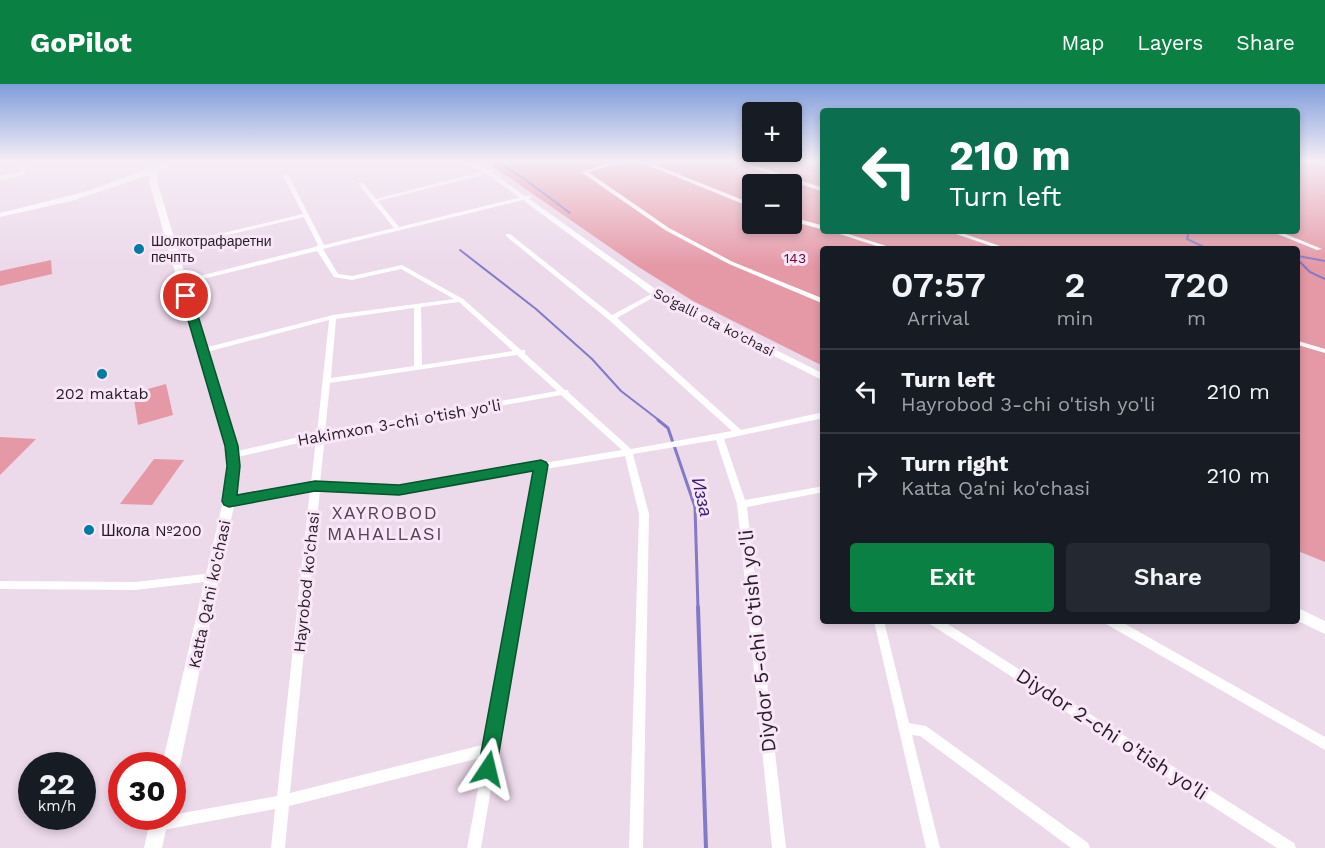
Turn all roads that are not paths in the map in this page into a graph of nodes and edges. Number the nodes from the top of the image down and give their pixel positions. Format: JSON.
{"nodes":[{"id":1,"x":63,"y":196,"type":"edge"},
{"id":2,"x":77,"y":196,"type":"edge"},
{"id":3,"x":159,"y":196,"type":"edge"},
{"id":4,"x":297,"y":196,"type":"edge"},
{"id":5,"x":369,"y":196,"type":"edge"},
{"id":6,"x":394,"y":196,"type":"edge"},
{"id":7,"x":523,"y":196,"type":"edge"},
{"id":8,"x":618,"y":196,"type":"edge"},
{"id":9,"x":727,"y":196,"type":"edge"},
{"id":10,"x":526,"y":198,"type":"junction"},
{"id":11,"x":376,"y":200,"type":"junction"},
{"id":12,"x":742,"y":202,"type":"edge"},
{"id":13,"x":0,"y":212,"type":"edge"},
{"id":14,"x":307,"y":215,"type":"junction"},
{"id":15,"x":802,"y":222,"type":"edge"},
{"id":16,"x":820,"y":227,"type":"edge"},
{"id":17,"x":398,"y":229,"type":"junction"},
{"id":18,"x":842,"y":234,"type":"edge"},
{"id":19,"x":959,"y":234,"type":"edge"},
{"id":20,"x":1281,"y":234,"type":"edge"},
{"id":21,"x":508,"y":235,"type":"dead end"},
{"id":22,"x":172,"y":246,"type":"junction"},
{"id":23,"x":883,"y":246,"type":"edge"},
{"id":24,"x":997,"y":246,"type":"edge"},
{"id":25,"x":320,"y":247,"type":"junction"},
{"id":26,"x":1319,"y":249,"type":"dead end"},
{"id":27,"x":182,"y":282,"type":"junction"},
{"id":28,"x":658,"y":292,"type":"junction"},
{"id":29,"x":461,"y":300,"type":"junction"},
{"id":30,"x":820,"y":300,"type":"edge"},
{"id":31,"x":417,"y":306,"type":"junction"},
{"id":32,"x":333,"y":317,"type":"junction"},
{"id":33,"x":612,"y":318,"type":"junction"},
{"id":34,"x":1300,"y":344,"type":"edge"},
{"id":35,"x":203,"y":351,"type":"junction"},
{"id":36,"x":1325,"y":351,"type":"edge"},
{"id":37,"x":522,"y":352,"type":"junction"},
{"id":38,"x":418,"y":368,"type":"junction"},
{"id":39,"x":820,"y":374,"type":"edge"},
{"id":40,"x":327,"y":381,"type":"junction"},
{"id":41,"x":565,"y":392,"type":"junction"},
{"id":42,"x":820,"y":417,"type":"edge"},
{"id":43,"x":738,"y":432,"type":"junction"},
{"id":44,"x":322,"y":435,"type":"junction"},
{"id":45,"x":719,"y":437,"type":"junction"},
{"id":46,"x":628,"y":451,"type":"junction"},
{"id":47,"x":233,"y":455,"type":"junction"},
{"id":48,"x":541,"y":465,"type":"junction"},
{"id":49,"x":315,"y":486,"type":"junction"},
{"id":50,"x":820,"y":490,"type":"edge"},
{"id":51,"x":229,"y":501,"type":"junction"},
{"id":52,"x":742,"y":504,"type":"junction"},
{"id":53,"x":213,"y":577,"type":"junction"},
{"id":54,"x":0,"y":585,"type":"edge"},
{"id":55,"x":1300,"y":608,"type":"edge"},
{"id":56,"x":1300,"y":615,"type":"edge"},
{"id":57,"x":1325,"y":621,"type":"edge"},
{"id":58,"x":880,"y":624,"type":"edge"},
{"id":59,"x":939,"y":624,"type":"edge"},
{"id":60,"x":1115,"y":624,"type":"edge"},
{"id":61,"x":1325,"y":628,"type":"edge"},
{"id":62,"x":904,"y":729,"type":"junction"},
{"id":63,"x":1325,"y":744,"type":"edge"},
{"id":64,"x":491,"y":749,"type":"junction"},
{"id":65,"x":174,"y":752,"type":"edge"},
{"id":66,"x":284,"y":801,"type":"junction"},
{"id":67,"x":186,"y":816,"type":"edge"},
{"id":68,"x":157,"y":830,"type":"edge"},
{"id":69,"x":153,"y":848,"type":"edge"},
{"id":70,"x":278,"y":848,"type":"edge"},
{"id":71,"x":474,"y":848,"type":"edge"},
{"id":72,"x":636,"y":848,"type":"edge"},
{"id":73,"x":779,"y":848,"type":"edge"},
{"id":74,"x":933,"y":848,"type":"edge"},
{"id":75,"x":1083,"y":848,"type":"edge"},
{"id":76,"x":1289,"y":848,"type":"edge"}],
"edges":[{"from":1,"to":13,"type":"main road"},
{"from":2,"to":13,"type":"main road"},
{"from":3,"to":22,"type":"main road","name":"Katta Qa'ni ko'chasi"},
{"from":4,"to":14,"type":"street"},
{"from":5,"to":11,"type":"street"},
{"from":6,"to":11,"type":"street"},
{"from":7,"to":10,"type":"main road","name":"So'galli ota ko'chasi"},
{"from":8,"to":30,"type":"street"},
{"from":9,"to":12,"type":"street"},
{"from":10,"to":17,"type":"street"},
{"from":10,"to":28,"type":"main road","name":"So'galli ota ko'chasi"},
{"from":11,"to":17,"type":"street"},
{"from":14,"to":22,"type":"street"},
{"from":14,"to":25,"type":"street"},
{"from":15,"to":16,"type":"street"},
{"from":17,"to":25,"type":"street"},
{"from":18,"to":23,"type":"street"},
{"from":19,"to":24,"type":"street"},
{"from":20,"to":26,"type":"street"},
{"from":21,"to":33,"type":"street"},
{"from":22,"to":27,"type":"main road","name":"Katta Qa'ni ko'chasi"},
{"from":25,"to":27,"type":"street"},
{"from":25,"to":29,"type":"street"},
{"from":27,"to":35,"type":"main road","name":"Katta Qa'ni ko'chasi"},
{"from":28,"to":33,"type":"street"},
{"from":28,"to":39,"type":"main road","name":"So'galli ota ko'chasi"},
{"from":29,"to":31,"type":"street"},
{"from":29,"to":37,"type":"street"},
{"from":31,"to":32,"type":"street"},
{"from":31,"to":38,"type":"street"},
{"from":32,"to":35,"type":"street"},
{"from":32,"to":40,"type":"street","name":"Hayrobod ko'chasi"},
{"from":33,"to":43,"type":"street"},
{"from":34,"to":36,"type":"street"},
{"from":35,"to":47,"type":"main road","name":"Katta Qa'ni ko'chasi"},
{"from":37,"to":38,"type":"street"},
{"from":37,"to":41,"type":"street"},
{"from":38,"to":40,"type":"street"},
{"from":40,"to":44,"type":"street","name":"Hayrobod ko'chasi"},
{"from":41,"to":44,"type":"street","name":"Hakimxon 3-chi o'tish yo'li"},
{"from":41,"to":46,"type":"street"},
{"from":42,"to":43,"type":"street"},
{"from":43,"to":45,"type":"street"},
{"from":44,"to":47,"type":"street","name":"Hakimxon 3-chi o'tish yo'li"},
{"from":44,"to":49,"type":"street","name":"Hayrobod ko'chasi"},
{"from":45,"to":46,"type":"street"},
{"from":45,"to":52,"type":"street","name":"Diydor 5-chi o'tish yo'li"},
{"from":46,"to":48,"type":"street"},
{"from":46,"to":72,"type":"street"},
{"from":47,"to":51,"type":"main road","name":"Katta Qa'ni ko'chasi"},
{"from":48,"to":49,"type":"street"},
{"from":48,"to":64,"type":"street"},
{"from":49,"to":51,"type":"street"},
{"from":49,"to":66,"type":"street","name":"Hayrobod ko'chasi"},
{"from":50,"to":52,"type":"street"},
{"from":51,"to":53,"type":"main road","name":"Katta Qa'ni ko'chasi"},
{"from":52,"to":73,"type":"street","name":"Diydor 5-chi o'tish yo'li"},
{"from":53,"to":54,"type":"street"},
{"from":53,"to":65,"type":"main road","name":"Katta Qa'ni ko'chasi"},
{"from":55,"to":57,"type":"main road"},
{"from":56,"to":61,"type":"main road"},
{"from":58,"to":62,"type":"street"},
{"from":59,"to":76,"type":"street","name":"Diydor 2-chi o'tish yo'li"},
{"from":60,"to":63,"type":"street"},
{"from":62,"to":74,"type":"street"},
{"from":62,"to":75,"type":"street"},
{"from":64,"to":66,"type":"street"},
{"from":64,"to":71,"type":"street"},
{"from":66,"to":67,"type":"street"},
{"from":66,"to":70,"type":"street","name":"Hayrobod ko'chasi"},
{"from":68,"to":69,"type":"main road"}]}
